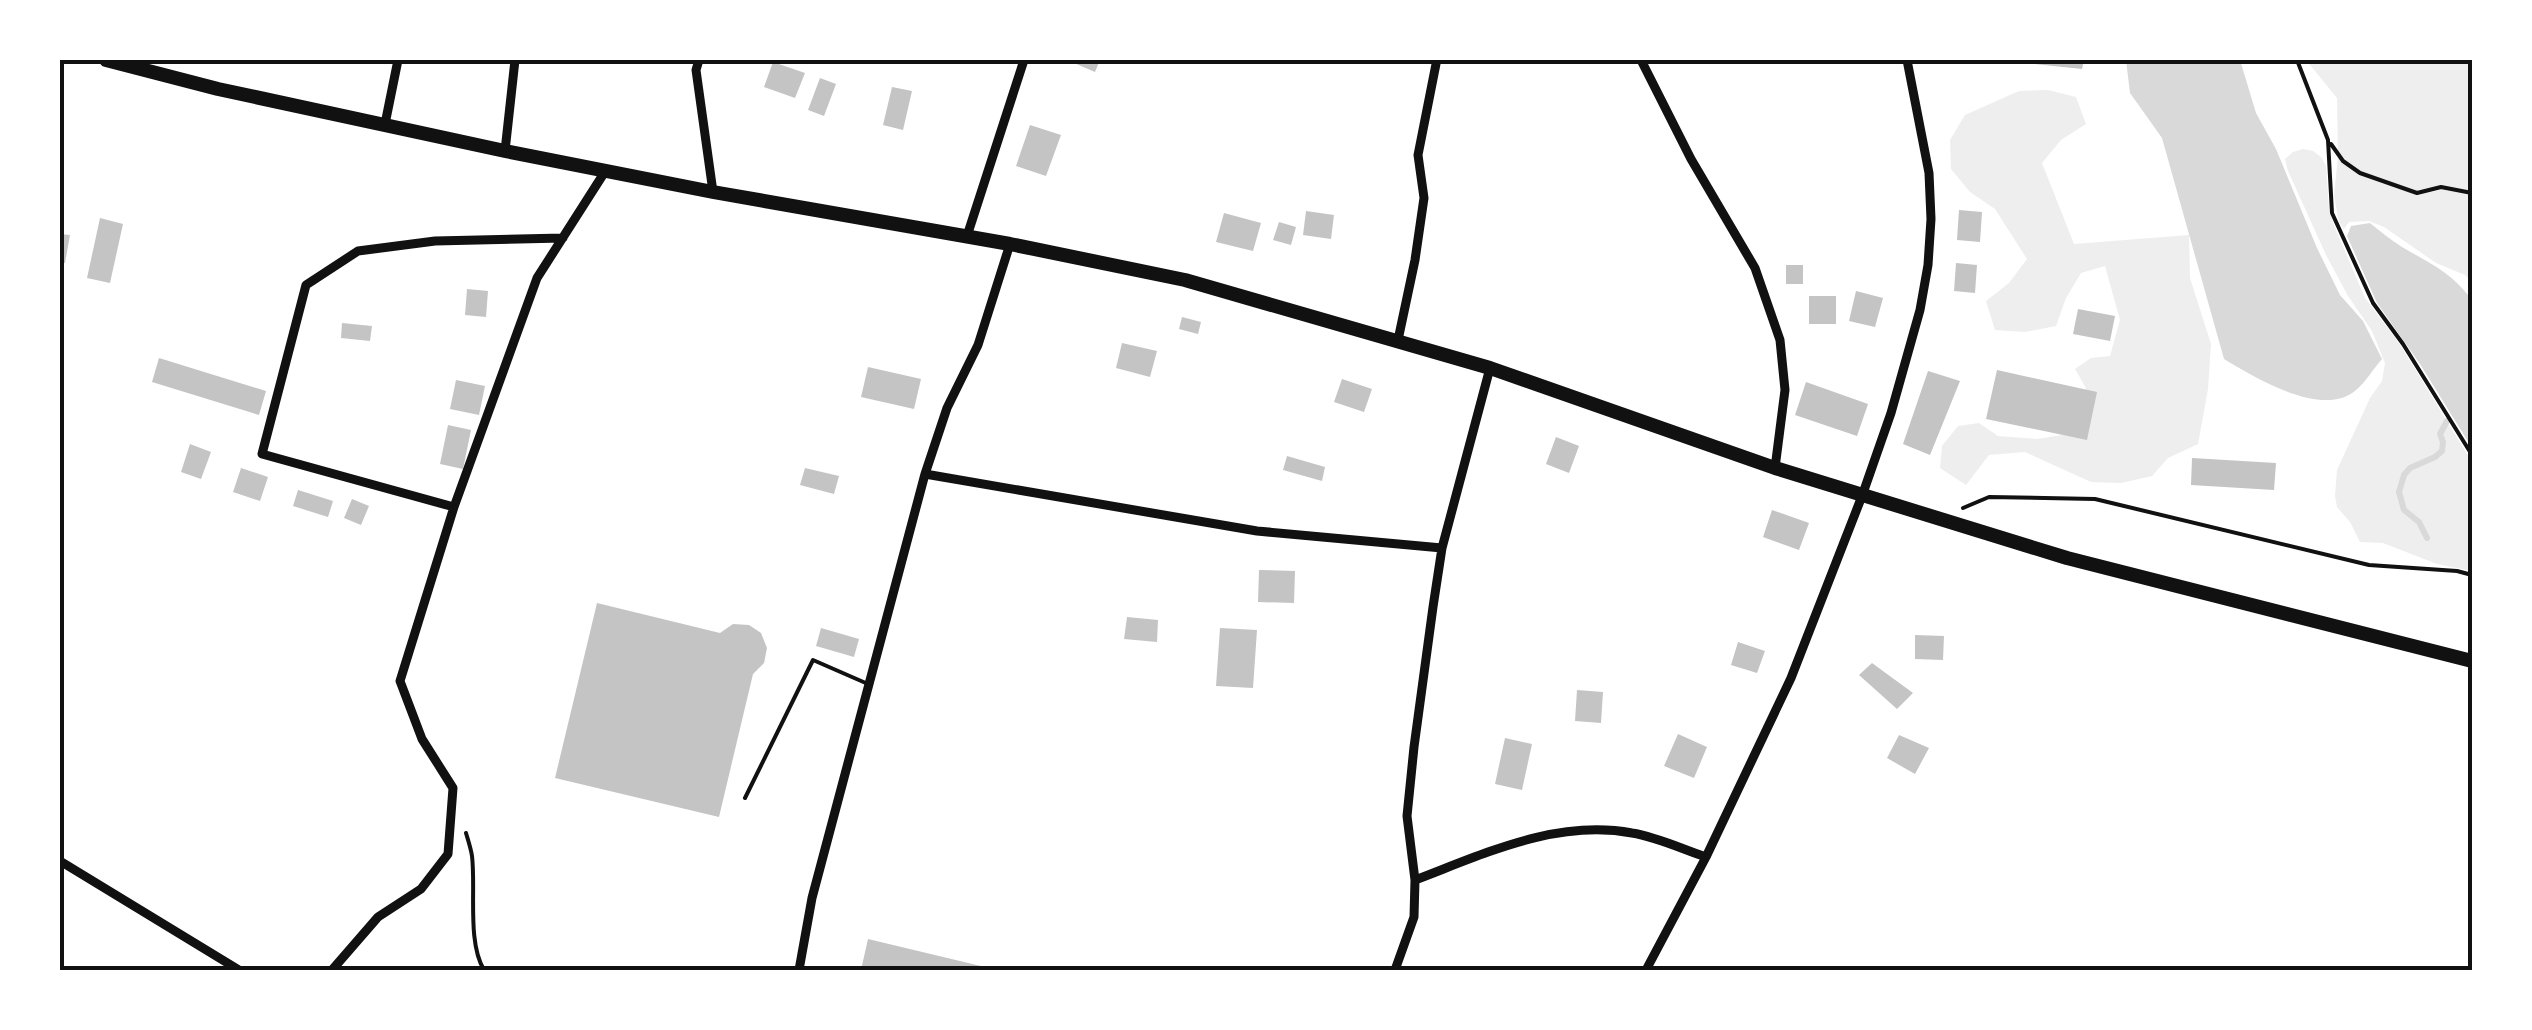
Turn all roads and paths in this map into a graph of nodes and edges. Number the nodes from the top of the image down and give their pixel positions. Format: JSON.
{"nodes":[{"id":1,"x":106,"y":60,"type":"edge"},
{"id":2,"x":398,"y":60,"type":"edge"},
{"id":3,"x":515,"y":60,"type":"edge"},
{"id":4,"x":698,"y":60,"type":"edge"},
{"id":5,"x":1024,"y":60,"type":"edge"},
{"id":6,"x":1642,"y":60,"type":"edge"},
{"id":7,"x":1907,"y":60,"type":"edge"},
{"id":8,"x":2297,"y":60,"type":"edge"},
{"id":9,"x":1436,"y":64,"type":"dead end"},
{"id":10,"x":384,"y":124,"type":"junction"},
{"id":11,"x":2328,"y":140,"type":"junction"},
{"id":12,"x":505,"y":150,"type":"junction"},
{"id":13,"x":606,"y":170,"type":"junction"},
{"id":14,"x":714,"y":192,"type":"junction"},
{"id":15,"x":2472,"y":193,"type":"edge"},
{"id":16,"x":967,"y":236,"type":"junction"},
{"id":17,"x":563,"y":238,"type":"junction"},
{"id":18,"x":1010,"y":244,"type":"junction"},
{"id":19,"x":1398,"y":340,"type":"junction"},
{"id":20,"x":1490,"y":368,"type":"junction"},
{"id":21,"x":2472,"y":455,"type":"edge"},
{"id":22,"x":1775,"y":468,"type":"junction"},
{"id":23,"x":924,"y":474,"type":"junction"},
{"id":24,"x":1862,"y":496,"type":"junction"},
{"id":25,"x":454,"y":508,"type":"junction"},
{"id":26,"x":1953,"y":523,"type":"junction"},
{"id":27,"x":1442,"y":548,"type":"junction"},
{"id":28,"x":2472,"y":575,"type":"edge"},
{"id":29,"x":2472,"y":660,"type":"edge"},
{"id":30,"x":868,"y":684,"type":"junction"},
{"id":31,"x":744,"y":798,"type":"dead end"},
{"id":32,"x":463,"y":822,"type":"dead end"},
{"id":33,"x":1706,"y":857,"type":"junction"},
{"id":34,"x":60,"y":860,"type":"edge"},
{"id":35,"x":1415,"y":880,"type":"junction"},
{"id":36,"x":239,"y":970,"type":"edge"},
{"id":37,"x":332,"y":970,"type":"edge"},
{"id":38,"x":484,"y":970,"type":"edge"},
{"id":39,"x":799,"y":970,"type":"edge"},
{"id":40,"x":1395,"y":970,"type":"edge"},
{"id":41,"x":1646,"y":970,"type":"edge"}],
"edges":[{"from":1,"to":10,"type":"main road"},
{"from":2,"to":10,"type":"street"},
{"from":3,"to":12,"type":"street"},
{"from":4,"to":14,"type":"street"},
{"from":5,"to":16,"type":"street"},
{"from":6,"to":22,"type":"street"},
{"from":7,"to":24,"type":"street"},
{"from":8,"to":11,"type":"path"},
{"from":9,"to":19,"type":"street"},
{"from":10,"to":12,"type":"main road"},
{"from":11,"to":15,"type":"path"},
{"from":11,"to":21,"type":"path"},
{"from":12,"to":13,"type":"main road"},
{"from":13,"to":14,"type":"main road"},
{"from":13,"to":17,"type":"street"},
{"from":14,"to":16,"type":"main road"},
{"from":16,"to":18,"type":"main road"},
{"from":17,"to":25,"type":"street"},
{"from":17,"to":25,"type":"street"},
{"from":18,"to":19,"type":"main road"},
{"from":18,"to":23,"type":"street"},
{"from":19,"to":20,"type":"main road"},
{"from":20,"to":22,"type":"main road"},
{"from":20,"to":27,"type":"street"},
{"from":22,"to":24,"type":"main road"},
{"from":23,"to":27,"type":"street"},
{"from":23,"to":30,"type":"street"},
{"from":24,"to":26,"type":"main road"},
{"from":24,"to":33,"type":"street"},
{"from":25,"to":37,"type":"street"},
{"from":26,"to":28,"type":"path"},
{"from":26,"to":29,"type":"main road"},
{"from":27,"to":35,"type":"street"},
{"from":30,"to":31,"type":"lane"},
{"from":30,"to":39,"type":"street"},
{"from":32,"to":38,"type":"path"},
{"from":33,"to":35,"type":"street"},
{"from":33,"to":41,"type":"street"},
{"from":34,"to":36,"type":"street"},
{"from":35,"to":40,"type":"street"}]}
